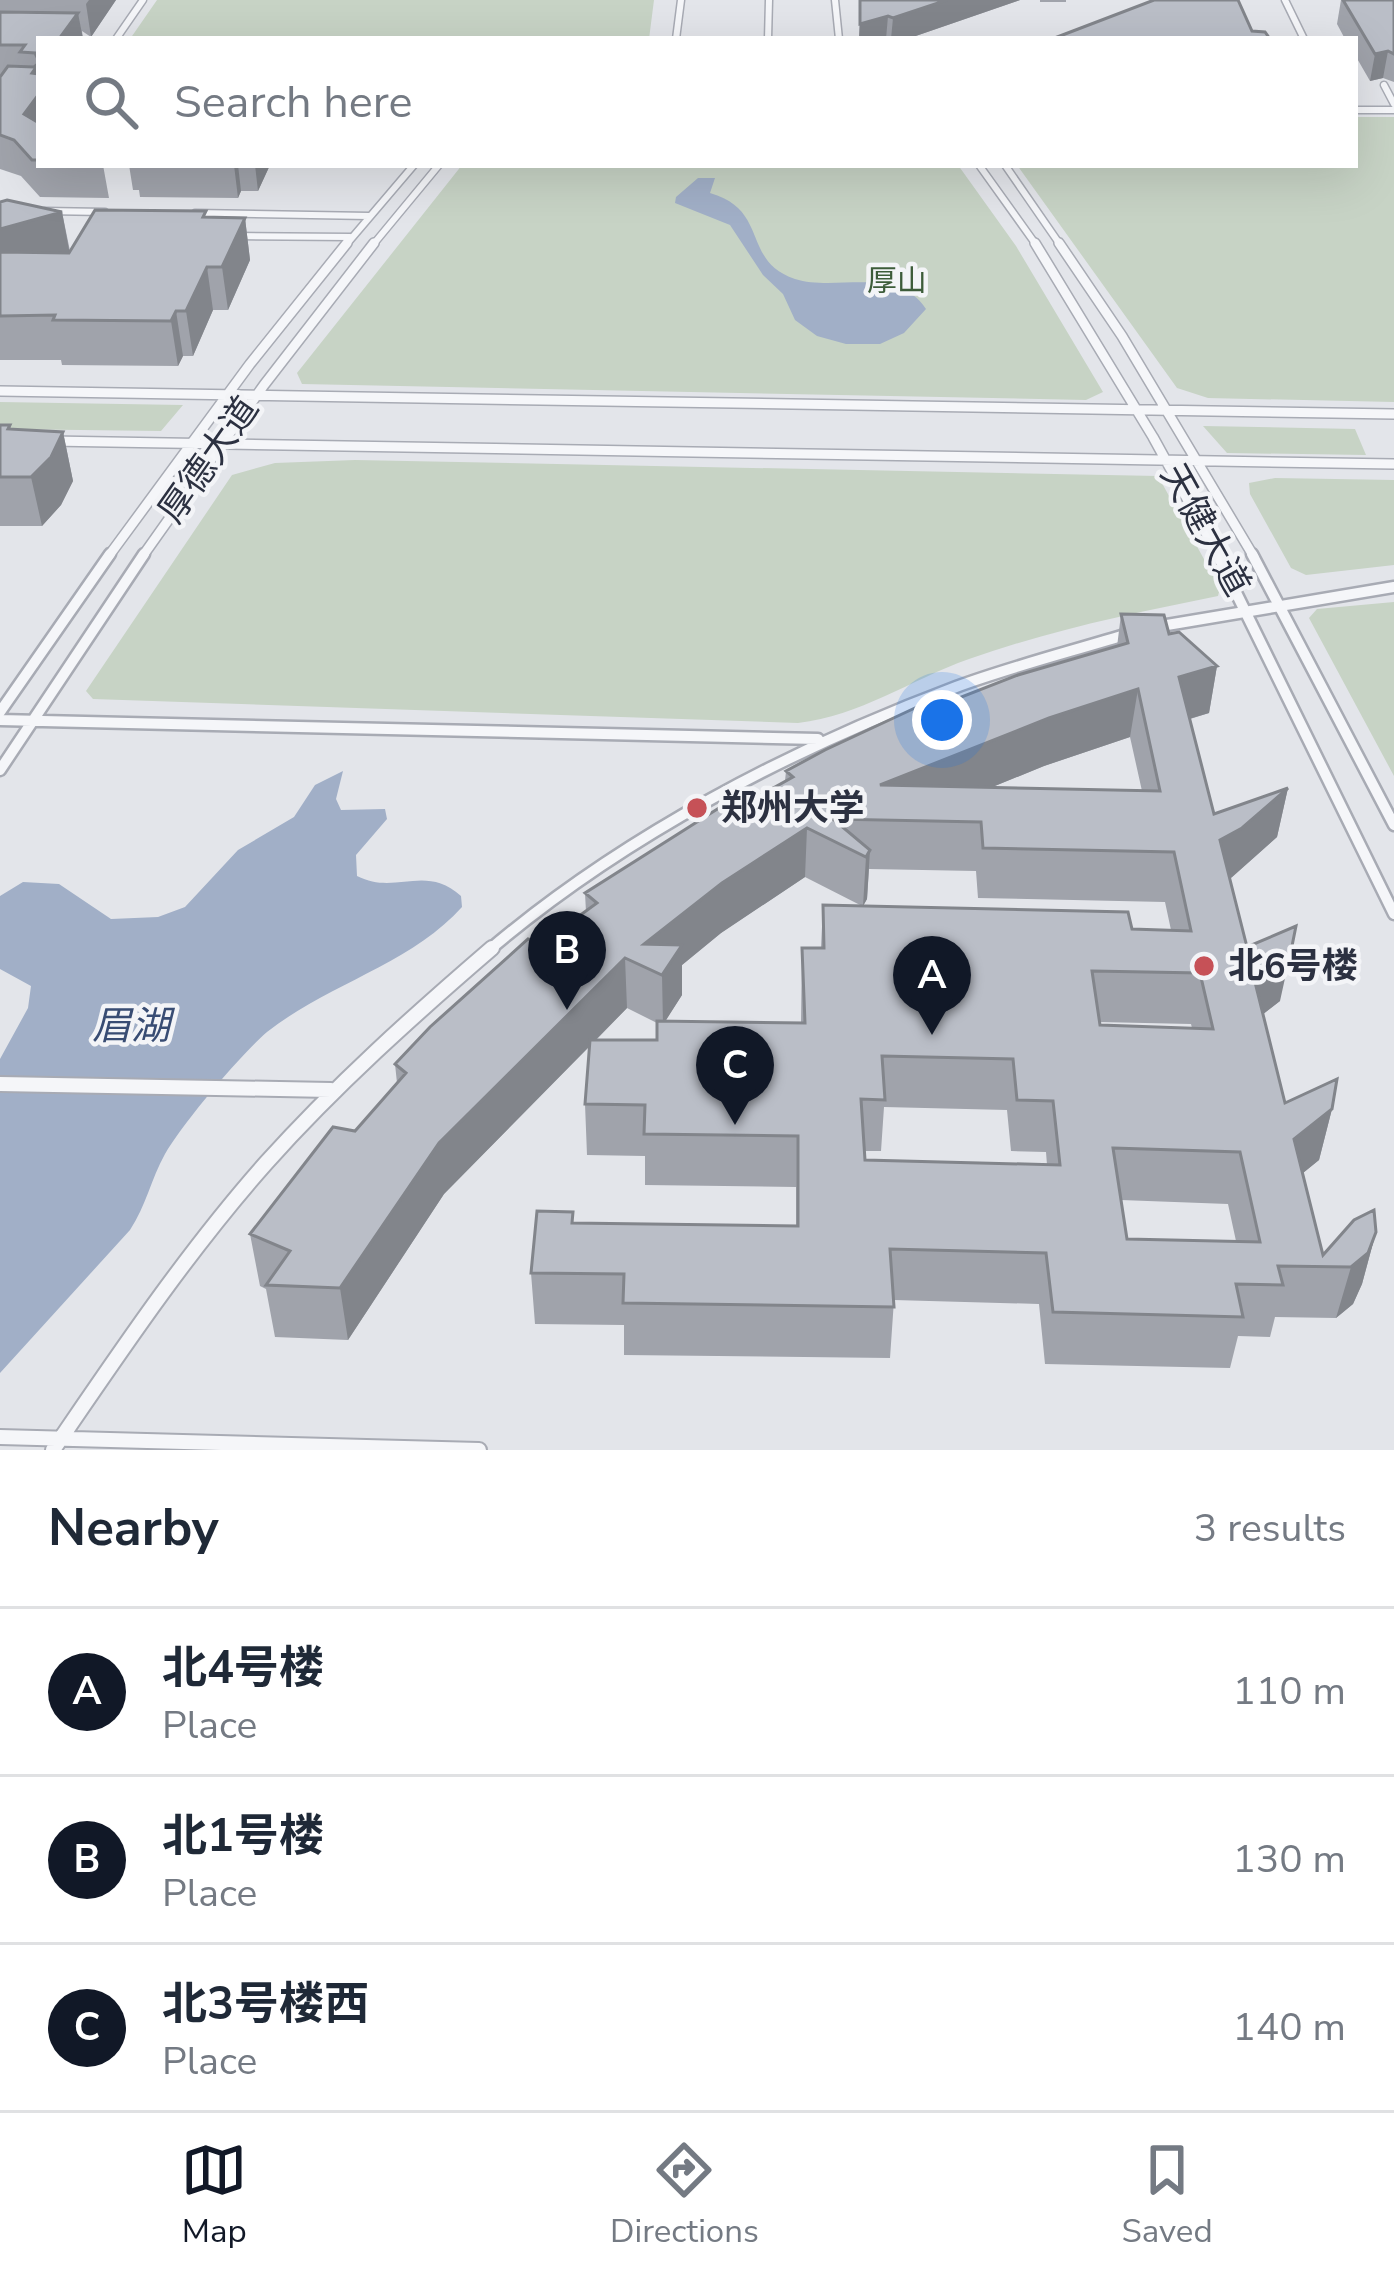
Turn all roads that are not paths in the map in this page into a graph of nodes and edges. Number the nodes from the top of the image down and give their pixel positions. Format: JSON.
{"nodes":[{"id":1,"x":143,"y":0,"type":"edge"},
{"id":2,"x":681,"y":0,"type":"edge"},
{"id":3,"x":769,"y":0,"type":"edge"},
{"id":4,"x":836,"y":0,"type":"edge"},
{"id":5,"x":1285,"y":0,"type":"edge"},
{"id":6,"x":118,"y":36,"type":"edge"},
{"id":7,"x":676,"y":36,"type":"edge"},
{"id":8,"x":768,"y":36,"type":"edge"},
{"id":9,"x":838,"y":36,"type":"edge"},
{"id":10,"x":1303,"y":36,"type":"edge"},
{"id":11,"x":1388,"y":90,"type":"edge"},
{"id":12,"x":1394,"y":107,"type":"edge"},
{"id":13,"x":1358,"y":110,"type":"edge"},
{"id":14,"x":411,"y":168,"type":"edge"},
{"id":15,"x":436,"y":168,"type":"edge"},
{"id":16,"x":981,"y":168,"type":"edge"},
{"id":17,"x":1007,"y":168,"type":"edge"},
{"id":18,"x":23,"y":210,"type":"edge"},
{"id":19,"x":115,"y":212,"type":"edge"},
{"id":20,"x":184,"y":213,"type":"edge"},
{"id":21,"x":369,"y":216,"type":"junction"},
{"id":22,"x":233,"y":236,"type":"edge"},
{"id":23,"x":350,"y":237,"type":"junction"},
{"id":24,"x":0,"y":391,"type":"edge"},
{"id":25,"x":224,"y":394,"type":"junction"},
{"id":26,"x":253,"y":395,"type":"junction"},
{"id":27,"x":1137,"y":410,"type":"junction"},
{"id":28,"x":1168,"y":410,"type":"junction"},
{"id":29,"x":1394,"y":414,"type":"edge"},
{"id":30,"x":47,"y":441,"type":"edge"},
{"id":31,"x":189,"y":443,"type":"junction"},
{"id":32,"x":219,"y":444,"type":"junction"},
{"id":33,"x":1166,"y":460,"type":"junction"},
{"id":34,"x":1199,"y":460,"type":"junction"},
{"id":35,"x":1394,"y":464,"type":"edge"},
{"id":36,"x":1394,"y":586,"type":"edge"},
{"id":37,"x":1281,"y":602,"type":"junction"},
{"id":38,"x":1248,"y":608,"type":"junction"},
{"id":39,"x":0,"y":716,"type":"edge"},
{"id":40,"x":32,"y":721,"type":"junction"},
{"id":41,"x":825,"y":739,"type":"junction"},
{"id":42,"x":0,"y":770,"type":"edge"},
{"id":43,"x":1394,"y":823,"type":"edge"},
{"id":44,"x":1394,"y":914,"type":"edge"},
{"id":45,"x":0,"y":1084,"type":"edge"},
{"id":46,"x":331,"y":1090,"type":"junction"},
{"id":47,"x":0,"y":1437,"type":"edge"},
{"id":48,"x":57,"y":1444,"type":"edge"},
{"id":49,"x":479,"y":1450,"type":"edge"}],
"edges":[{"from":1,"to":6,"type":"lane"},
{"from":2,"to":7,"type":"lane"},
{"from":3,"to":8,"type":"lane"},
{"from":4,"to":9,"type":"lane"},
{"from":5,"to":10,"type":"lane"},
{"from":11,"to":12,"type":"lane"},
{"from":12,"to":13,"type":"lane"},
{"from":14,"to":21,"type":"lane","name":"厚德大道"},
{"from":15,"to":26,"type":"lane","name":"厚德大道"},
{"from":16,"to":27,"type":"lane","name":"天健大道"},
{"from":17,"to":28,"type":"lane","name":"天健大道"},
{"from":18,"to":19,"type":"lane"},
{"from":20,"to":21,"type":"lane"},
{"from":21,"to":23,"type":"lane","name":"厚德大道"},
{"from":22,"to":23,"type":"lane"},
{"from":23,"to":25,"type":"lane","name":"厚德大道"},
{"from":24,"to":25,"type":"lane"},
{"from":25,"to":26,"type":"lane"},
{"from":25,"to":31,"type":"lane","name":"厚德大道"},
{"from":26,"to":27,"type":"lane"},
{"from":26,"to":32,"type":"lane","name":"厚德大道"},
{"from":27,"to":28,"type":"lane"},
{"from":27,"to":33,"type":"lane","name":"天健大道"},
{"from":28,"to":29,"type":"lane"},
{"from":28,"to":34,"type":"lane","name":"天健大道"},
{"from":30,"to":31,"type":"lane"},
{"from":31,"to":32,"type":"lane"},
{"from":31,"to":39,"type":"lane","name":"厚德大道"},
{"from":32,"to":33,"type":"lane"},
{"from":32,"to":40,"type":"lane","name":"厚德大道"},
{"from":33,"to":34,"type":"lane"},
{"from":33,"to":38,"type":"lane","name":"天健大道"},
{"from":34,"to":35,"type":"lane"},
{"from":34,"to":37,"type":"lane","name":"天健大道"},
{"from":36,"to":37,"type":"lane"},
{"from":37,"to":38,"type":"lane"},
{"from":37,"to":43,"type":"lane","name":"天健大道"},
{"from":38,"to":41,"type":"lane"},
{"from":38,"to":44,"type":"lane","name":"天健大道"},
{"from":39,"to":40,"type":"lane"},
{"from":40,"to":41,"type":"lane"},
{"from":40,"to":42,"type":"lane","name":"厚德大道"},
{"from":41,"to":46,"type":"lane"},
{"from":45,"to":46,"type":"lane"},
{"from":46,"to":48,"type":"lane"},
{"from":47,"to":48,"type":"lane"},
{"from":48,"to":49,"type":"lane"}]}
